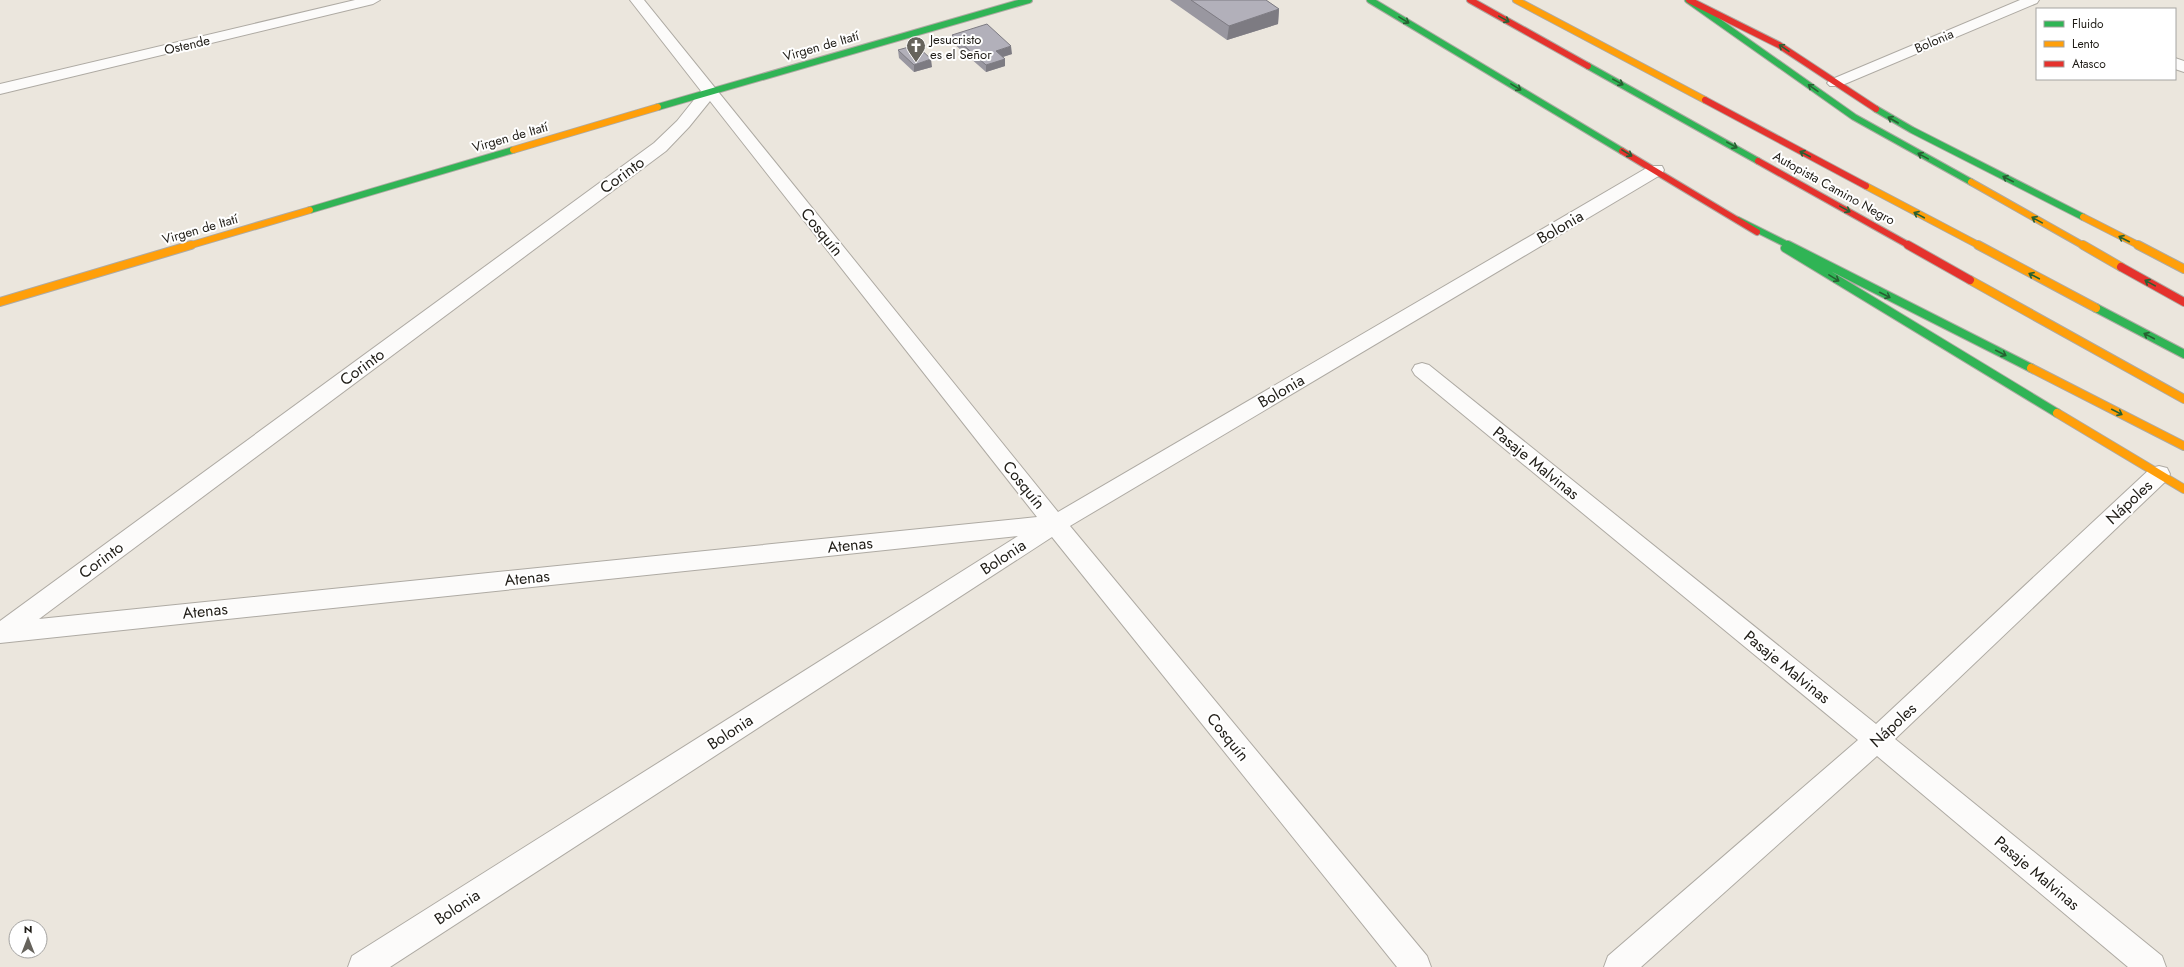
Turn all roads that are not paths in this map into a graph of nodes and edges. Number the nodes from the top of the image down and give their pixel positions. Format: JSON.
{"nodes":[{"id":1,"x":373,"y":0,"type":"edge"},
{"id":2,"x":637,"y":0,"type":"edge"},
{"id":3,"x":1029,"y":0,"type":"edge"},
{"id":4,"x":1370,"y":0,"type":"edge"},
{"id":5,"x":1470,"y":0,"type":"edge"},
{"id":6,"x":1516,"y":0,"type":"edge"},
{"id":7,"x":1688,"y":0,"type":"edge"},
{"id":8,"x":2032,"y":2,"type":"edge"},
{"id":9,"x":1835,"y":82,"type":"junction"},
{"id":10,"x":0,"y":89,"type":"edge"},
{"id":11,"x":709,"y":92,"type":"junction"},
{"id":12,"x":1656,"y":170,"type":"junction"},
{"id":13,"x":1738,"y":220,"type":"junction"},
{"id":14,"x":2184,"y":269,"type":"edge"},
{"id":15,"x":0,"y":302,"type":"edge"},
{"id":16,"x":2184,"y":302,"type":"edge"},
{"id":17,"x":2184,"y":354,"type":"edge"},
{"id":18,"x":1422,"y":370,"type":"dead end"},
{"id":19,"x":2184,"y":399,"type":"edge"},
{"id":20,"x":2184,"y":446,"type":"edge"},
{"id":21,"x":2159,"y":474,"type":"junction"},
{"id":22,"x":2184,"y":489,"type":"edge"},
{"id":23,"x":1055,"y":524,"type":"junction"},
{"id":24,"x":2,"y":633,"type":"edge"},
{"id":25,"x":1877,"y":740,"type":"junction"},
{"id":26,"x":363,"y":967,"type":"edge"},
{"id":27,"x":1416,"y":967,"type":"edge"},
{"id":28,"x":1619,"y":967,"type":"edge"},
{"id":29,"x":2151,"y":967,"type":"edge"}],
"edges":[{"from":1,"to":10,"type":"street","name":"Ostende"},
{"from":2,"to":11,"type":"street","name":"Cosquín"},
{"from":3,"to":11,"type":"main road","name":"Virgen de Itatí"},
{"from":4,"to":12,"type":"main road","one_way":true},
{"from":5,"to":19,"type":"main road","name":"Autopista Camino Negro","one_way":true},
{"from":17,"to":6,"type":"main road","name":"Autopista Camino Negro","one_way":true},
{"from":9,"to":7,"type":"main road","one_way":true},
{"from":16,"to":7,"type":"main road","one_way":true},
{"from":8,"to":9,"type":"street","name":"Bolonia"},
{"from":14,"to":9,"type":"main road","one_way":true},
{"from":11,"to":15,"type":"main road","name":"Virgen de Itatí"},
{"from":11,"to":23,"type":"street","name":"Cosquín"},
{"from":11,"to":24,"type":"street","name":"Corinto"},
{"from":12,"to":13,"type":"main road"},
{"from":12,"to":23,"type":"street","name":"Bolonia"},
{"from":13,"to":20,"type":"main road","one_way":true},
{"from":13,"to":21,"type":"main road","one_way":true},
{"from":18,"to":25,"type":"street","name":"Pasaje Malvinas"},
{"from":21,"to":22,"type":"main road"},
{"from":21,"to":25,"type":"street","name":"Nápoles"},
{"from":23,"to":24,"type":"street","name":"Atenas"},
{"from":23,"to":26,"type":"street","name":"Bolonia"},
{"from":23,"to":27,"type":"street","name":"Cosquín"},
{"from":25,"to":28,"type":"street","name":"Nápoles"},
{"from":25,"to":29,"type":"street","name":"Pasaje Malvinas"}]}
